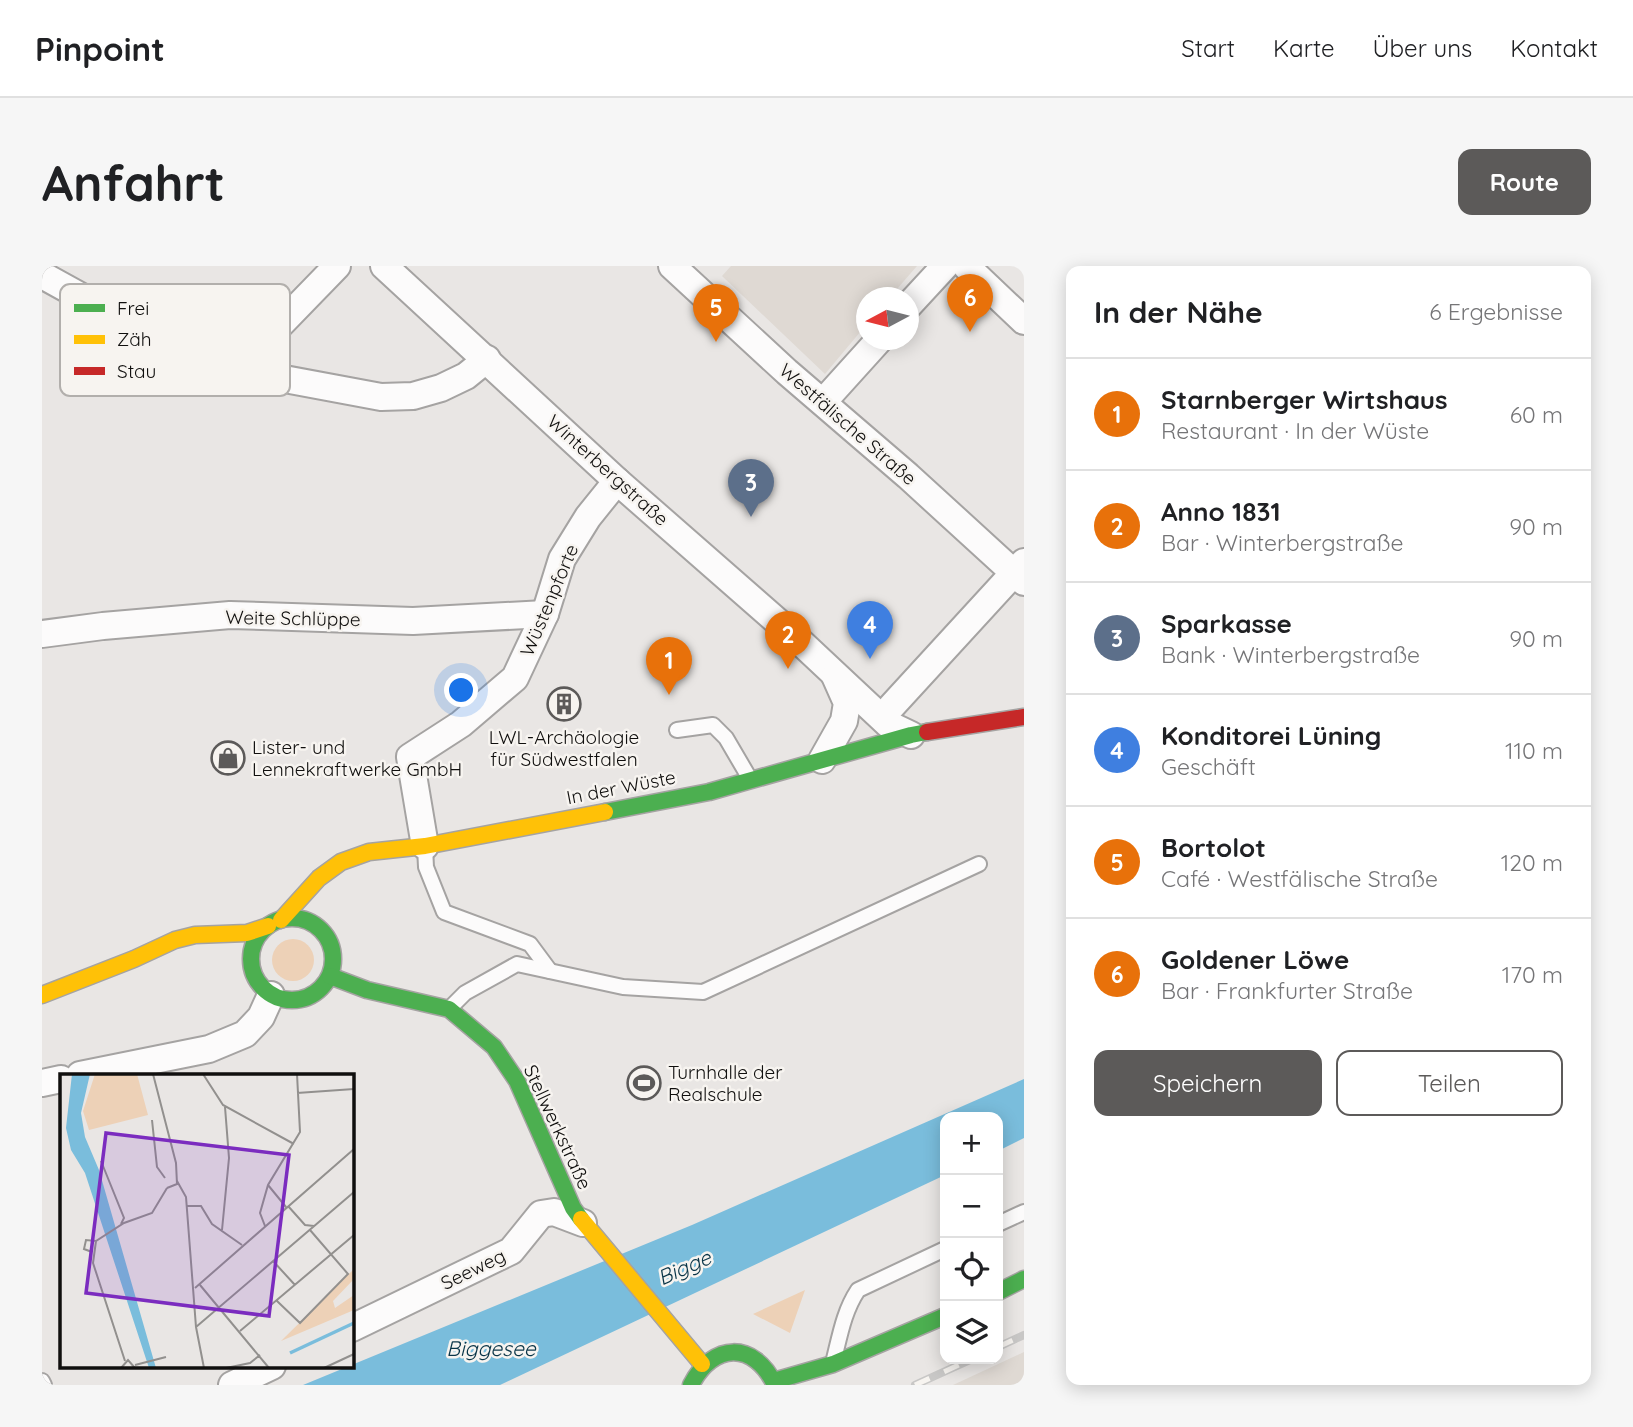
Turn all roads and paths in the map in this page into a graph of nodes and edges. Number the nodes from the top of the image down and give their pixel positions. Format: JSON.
{"nodes":[{"id":1,"x":337,"y":266,"type":"edge"},
{"id":2,"x":384,"y":266,"type":"edge"},
{"id":3,"x":945,"y":266,"type":"edge"},
{"id":4,"x":966,"y":266,"type":"edge"},
{"id":5,"x":689,"y":272,"type":"edge"},
{"id":6,"x":42,"y":275,"type":"edge"},
{"id":7,"x":60,"y":285,"type":"edge"},
{"id":8,"x":919,"y":294,"type":"edge"},
{"id":9,"x":290,"y":314,"type":"edge"},
{"id":10,"x":1024,"y":321,"type":"edge"},
{"id":11,"x":870,"y":350,"type":"edge"},
{"id":12,"x":487,"y":359,"type":"junction"},
{"id":13,"x":290,"y":380,"type":"edge"},
{"id":14,"x":823,"y":402,"type":"junction"},
{"id":15,"x":617,"y":481,"type":"junction"},
{"id":16,"x":1021,"y":572,"type":"edge"},
{"id":17,"x":545,"y":614,"type":"junction"},
{"id":18,"x":42,"y":634,"type":"edge"},
{"id":19,"x":834,"y":674,"type":"junction"},
{"id":20,"x":891,"y":707,"type":"dead end"},
{"id":21,"x":1024,"y":717,"type":"edge"},
{"id":22,"x":677,"y":730,"type":"dead end"},
{"id":23,"x":911,"y":735,"type":"junction"},
{"id":24,"x":822,"y":760,"type":"junction"},
{"id":25,"x":750,"y":780,"type":"junction"},
{"id":26,"x":425,"y":846,"type":"junction"},
{"id":27,"x":979,"y":864,"type":"dead end"},
{"id":28,"x":370,"y":868,"type":"dead end"},
{"id":29,"x":274,"y":923,"type":"junction"},
{"id":30,"x":192,"y":954,"type":"dead end"},
{"id":31,"x":134,"y":959,"type":"junction"},
{"id":32,"x":239,"y":962,"type":"dead end"},
{"id":33,"x":550,"y":971,"type":"junction"},
{"id":34,"x":253,"y":973,"type":"junction"},
{"id":35,"x":330,"y":976,"type":"junction"},
{"id":36,"x":42,"y":995,"type":"edge"},
{"id":37,"x":271,"y":995,"type":"junction"},
{"id":38,"x":449,"y":1009,"type":"junction"},
{"id":39,"x":85,"y":1074,"type":"edge"},
{"id":40,"x":60,"y":1079,"type":"edge"},
{"id":41,"x":42,"y":1083,"type":"edge"},
{"id":42,"x":1024,"y":1212,"type":"edge"},
{"id":43,"x":1003,"y":1222,"type":"edge"},
{"id":44,"x":585,"y":1226,"type":"junction"},
{"id":45,"x":940,"y":1251,"type":"edge"},
{"id":46,"x":1024,"y":1279,"type":"edge"},
{"id":47,"x":1003,"y":1290,"type":"edge"},
{"id":48,"x":940,"y":1318,"type":"edge"},
{"id":49,"x":354,"y":1327,"type":"edge"},
{"id":50,"x":702,"y":1364,"type":"junction"},
{"id":51,"x":833,"y":1364,"type":"junction"},
{"id":52,"x":268,"y":1368,"type":"edge"},
{"id":53,"x":774,"y":1383,"type":"edge"},
{"id":54,"x":232,"y":1385,"type":"edge"},
{"id":55,"x":691,"y":1385,"type":"edge"}],
"edges":[{"from":1,"to":9,"type":"street"},
{"from":2,"to":12,"type":"street","name":"Winterbergstraße"},
{"from":3,"to":8,"type":"street"},
{"from":4,"to":10,"type":"street"},
{"from":5,"to":14,"type":"street","name":"Westfälische Straße"},
{"from":6,"to":7,"type":"street"},
{"from":11,"to":14,"type":"street"},
{"from":12,"to":13,"type":"street"},
{"from":12,"to":15,"type":"street","name":"Winterbergstraße"},
{"from":14,"to":16,"type":"street","name":"Westfälische Straße"},
{"from":15,"to":17,"type":"street","name":"Wüstenpforte"},
{"from":15,"to":19,"type":"street","name":"Winterbergstraße"},
{"from":16,"to":20,"type":"street"},
{"from":17,"to":18,"type":"street","name":"Weite Schlüppe"},
{"from":17,"to":26,"type":"street","name":"Wüstenpforte"},
{"from":19,"to":23,"type":"street","name":"Winterbergstraße"},
{"from":19,"to":24,"type":"street","name":"Winterbergstraße"},
{"from":21,"to":23,"type":"main road","name":"In der Wüste"},
{"from":22,"to":25,"type":"lane"},
{"from":23,"to":24,"type":"main road","name":"In der Wüste"},
{"from":24,"to":25,"type":"main road","name":"In der Wüste"},
{"from":25,"to":26,"type":"main road","name":"In der Wüste"},
{"from":26,"to":28,"type":"main road","name":"In der Wüste"},
{"from":26,"to":29,"type":"main road","name":"In der Wüste"},
{"from":26,"to":33,"type":"lane"},
{"from":27,"to":33,"type":"lane"},
{"from":29,"to":31,"type":"main road"},
{"from":29,"to":34,"type":"main road"},
{"from":29,"to":35,"type":"main road"},
{"from":30,"to":31,"type":"main road"},
{"from":31,"to":36,"type":"main road"},
{"from":32,"to":34,"type":"main road"},
{"from":33,"to":38,"type":"lane"},
{"from":34,"to":37,"type":"main road"},
{"from":35,"to":37,"type":"main road"},
{"from":35,"to":38,"type":"main road","name":"Stellwerkstraße"},
{"from":37,"to":39,"type":"street"},
{"from":38,"to":44,"type":"main road","name":"Stellwerkstraße"},
{"from":40,"to":41,"type":"street"},
{"from":42,"to":43,"type":"lane"},
{"from":44,"to":49,"type":"street","name":"Seeweg"},
{"from":44,"to":50,"type":"main road","name":"Stellwerkstraße"},
{"from":45,"to":51,"type":"lane"},
{"from":46,"to":47,"type":"main road"},
{"from":48,"to":51,"type":"main road"},
{"from":50,"to":53,"type":"main road"},
{"from":50,"to":55,"type":"main road"},
{"from":51,"to":53,"type":"main road"},
{"from":52,"to":54,"type":"street"}]}
